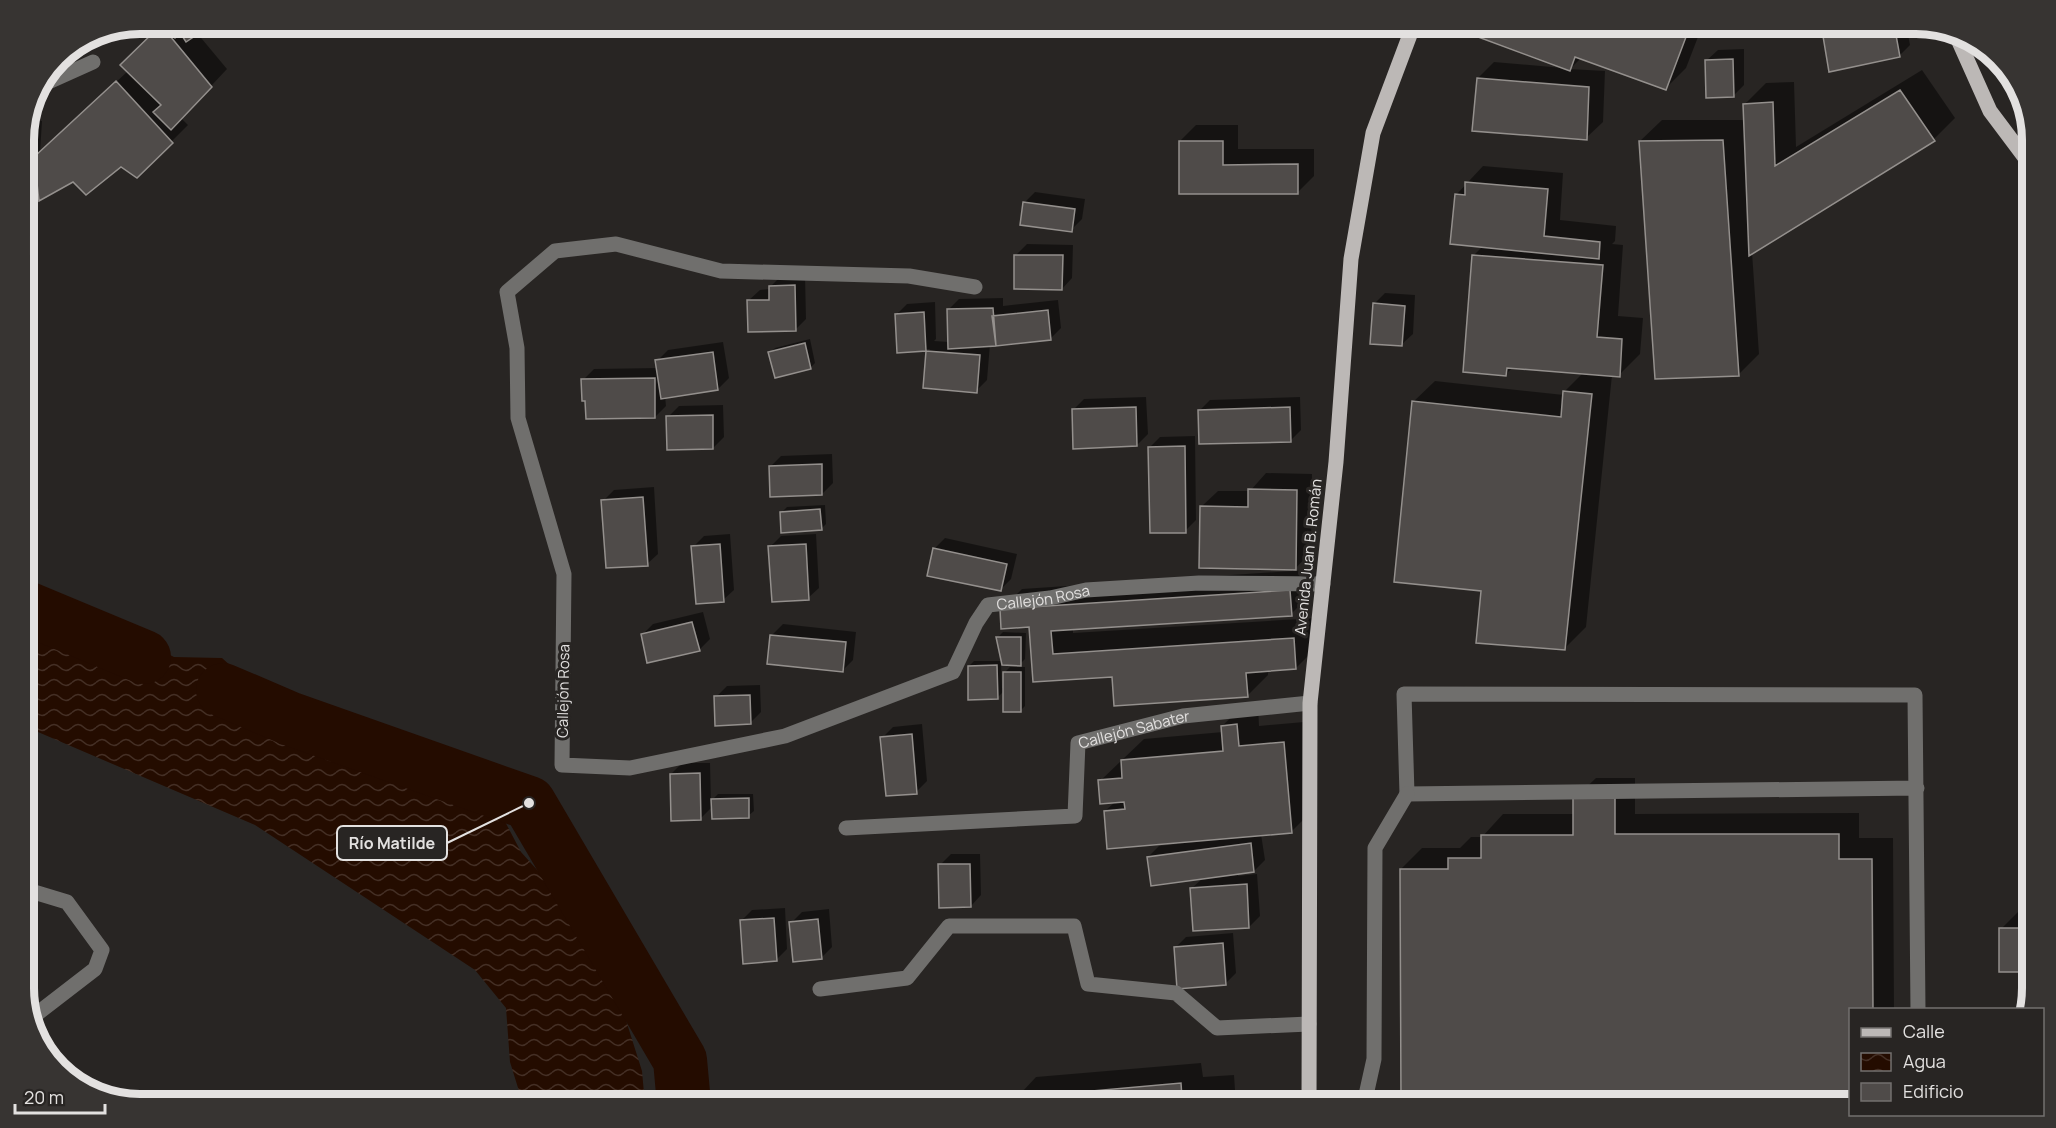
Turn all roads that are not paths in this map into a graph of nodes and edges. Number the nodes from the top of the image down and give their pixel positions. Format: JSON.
{"nodes":[{"id":1,"x":1410,"y":34,"type":"edge"},
{"id":2,"x":1961,"y":45,"type":"edge"},
{"id":3,"x":93,"y":62,"type":"dead end"},
{"id":4,"x":55,"y":78,"type":"edge"},
{"id":5,"x":2021,"y":152,"type":"edge"},
{"id":6,"x":975,"y":287,"type":"dead end"},
{"id":7,"x":1323,"y":584,"type":"junction"},
{"id":8,"x":1310,"y":703,"type":"junction"},
{"id":9,"x":1917,"y":788,"type":"junction"},
{"id":10,"x":1407,"y":794,"type":"junction"},
{"id":11,"x":846,"y":828,"type":"dead end"},
{"id":12,"x":35,"y":892,"type":"edge"},
{"id":13,"x":820,"y":989,"type":"dead end"},
{"id":14,"x":1918,"y":1008,"type":"edge"},
{"id":15,"x":38,"y":1013,"type":"edge"},
{"id":16,"x":1309,"y":1024,"type":"junction"},
{"id":17,"x":1309,"y":1094,"type":"edge"},
{"id":18,"x":1366,"y":1094,"type":"edge"}],
"edges":[{"from":1,"to":7,"type":"main road","name":"Avenida Juan B. Román"},
{"from":2,"to":5,"type":"main road"},
{"from":3,"to":4,"type":"street"},
{"from":6,"to":7,"type":"street","name":"Callejón Rosa"},
{"from":7,"to":8,"type":"main road","name":"Avenida Juan B. Román"},
{"from":8,"to":11,"type":"street","name":"Callejón Sabater"},
{"from":8,"to":16,"type":"main road","name":"Avenida Juan B. Román"},
{"from":9,"to":10,"type":"street"},
{"from":9,"to":10,"type":"street"},
{"from":9,"to":14,"type":"street"},
{"from":10,"to":18,"type":"street"},
{"from":12,"to":15,"type":"street"},
{"from":13,"to":16,"type":"street"},
{"from":16,"to":17,"type":"main road","name":"Avenida Juan B. Román"}]}
